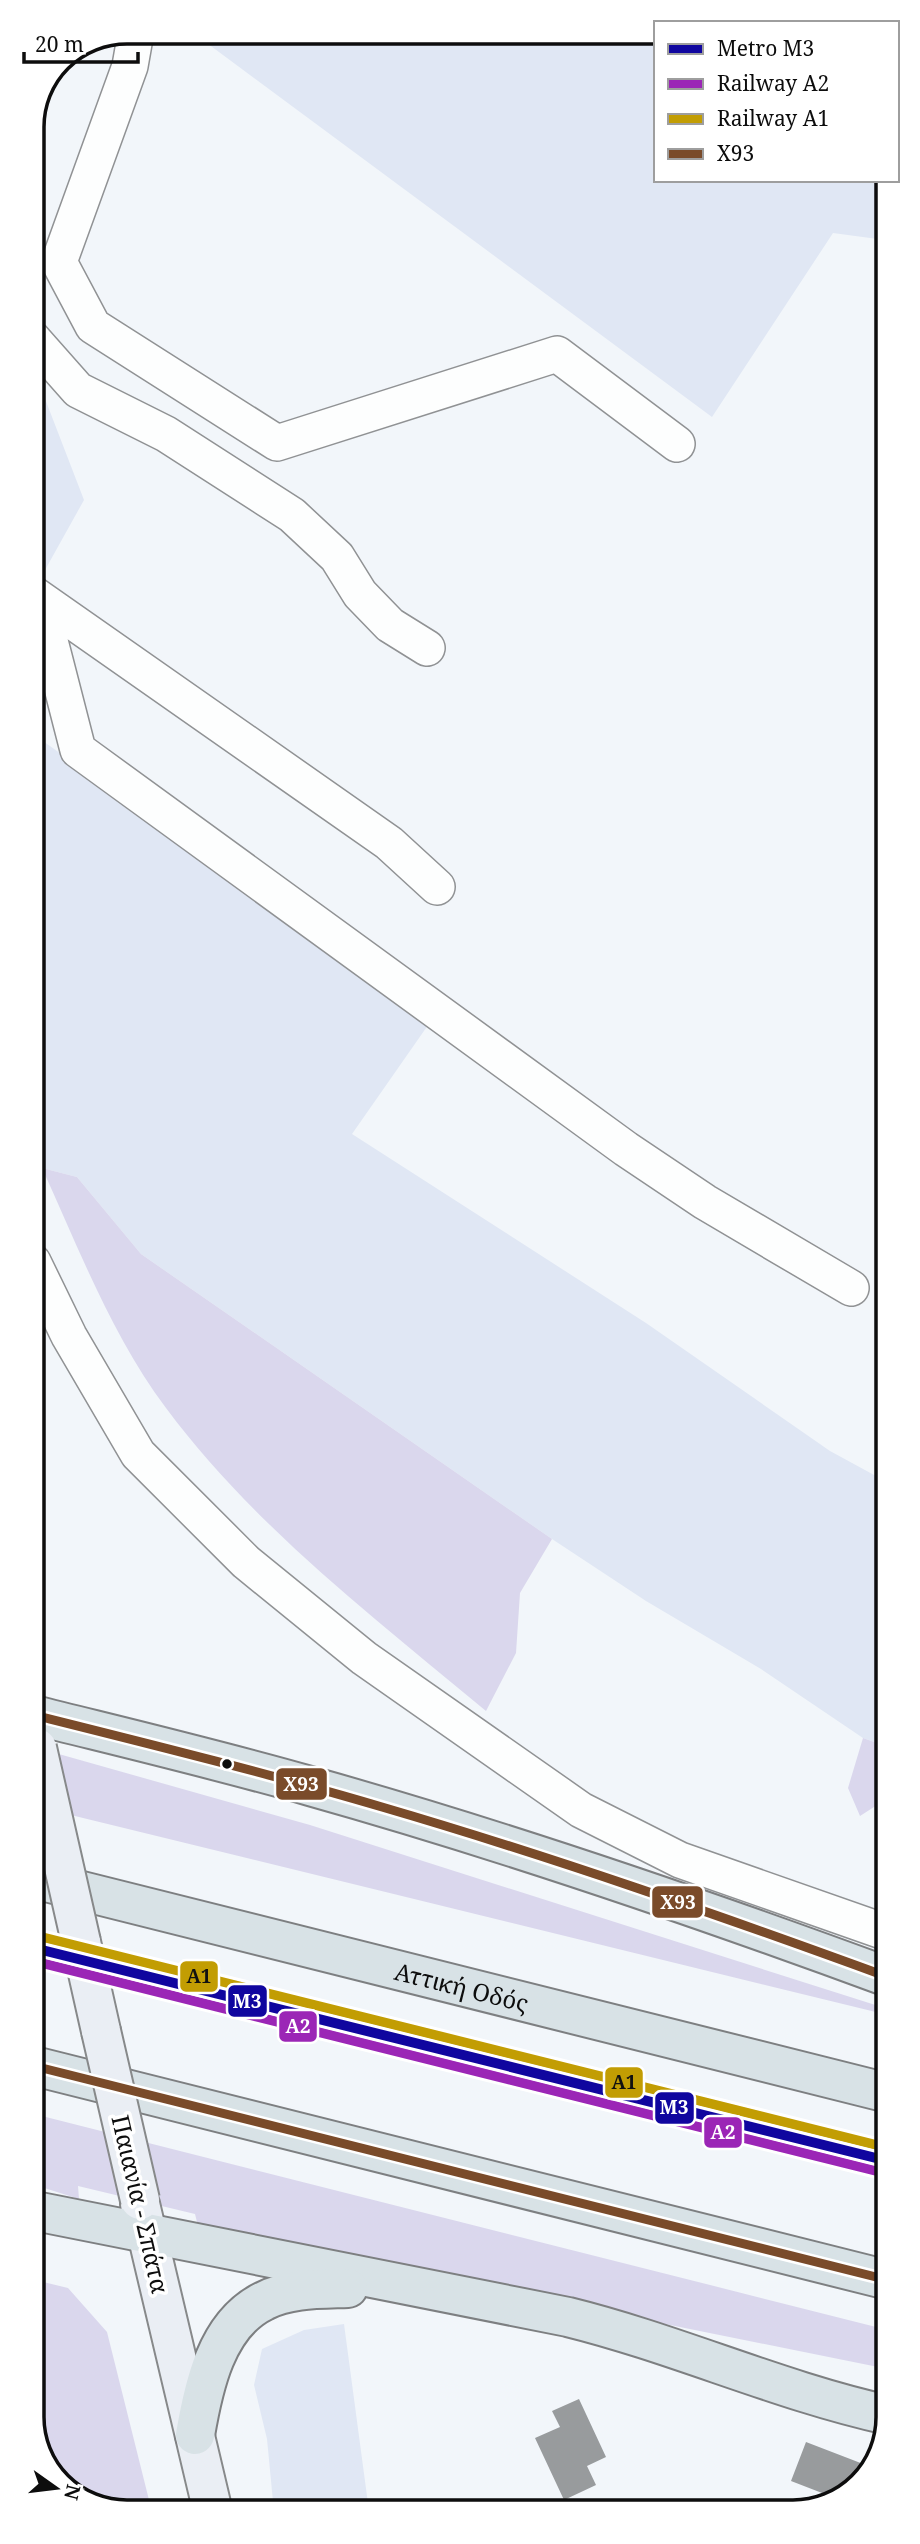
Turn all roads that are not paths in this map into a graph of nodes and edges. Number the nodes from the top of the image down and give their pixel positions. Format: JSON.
{"nodes":[{"id":1,"x":134,"y":44,"type":"edge"},
{"id":2,"x":44,"y":352,"type":"edge"},
{"id":3,"x":677,"y":444,"type":"dead end"},
{"id":4,"x":44,"y":602,"type":"edge"},
{"id":5,"x":44,"y":625,"type":"edge"},
{"id":6,"x":427,"y":648,"type":"dead end"},
{"id":7,"x":437,"y":887,"type":"dead end"},
{"id":8,"x":44,"y":1285,"type":"edge"},
{"id":9,"x":851,"y":1288,"type":"dead end"},
{"id":10,"x":44,"y":1734,"type":"edge"},
{"id":11,"x":44,"y":1772,"type":"edge"},
{"id":12,"x":44,"y":1882,"type":"edge"},
{"id":13,"x":876,"y":1929,"type":"edge"},
{"id":14,"x":876,"y":1973,"type":"edge"},
{"id":15,"x":44,"y":2069,"type":"edge"},
{"id":16,"x":876,"y":2090,"type":"edge"},
{"id":17,"x":44,"y":2212,"type":"edge"},
{"id":18,"x":144,"y":2218,"type":"junction"},
{"id":19,"x":876,"y":2277,"type":"edge"},
{"id":20,"x":413,"y":2287,"type":"junction"},
{"id":21,"x":876,"y":2412,"type":"edge"},
{"id":22,"x":195,"y":2435,"type":"junction"},
{"id":23,"x":210,"y":2500,"type":"edge"}],
"edges":[{"from":1,"to":3,"type":"street"},
{"from":2,"to":6,"type":"street"},
{"from":4,"to":7,"type":"street"},
{"from":5,"to":9,"type":"street"},
{"from":8,"to":13,"type":"street"},
{"from":10,"to":14,"type":"highway"},
{"from":11,"to":18,"type":"main road","name":"Παιανία - Σπάτα","bridge":true},
{"from":12,"to":16,"type":"highway","name":"Αττική Οδός"},
{"from":15,"to":19,"type":"highway"},
{"from":17,"to":18,"type":"highway"},
{"from":18,"to":20,"type":"highway"},
{"from":18,"to":22,"type":"main road","name":"Παιανία - Σπάτα"},
{"from":20,"to":21,"type":"highway"},
{"from":20,"to":22,"type":"highway"},
{"from":22,"to":23,"type":"main road","name":"Παιανία - Σπάτα"}]}
